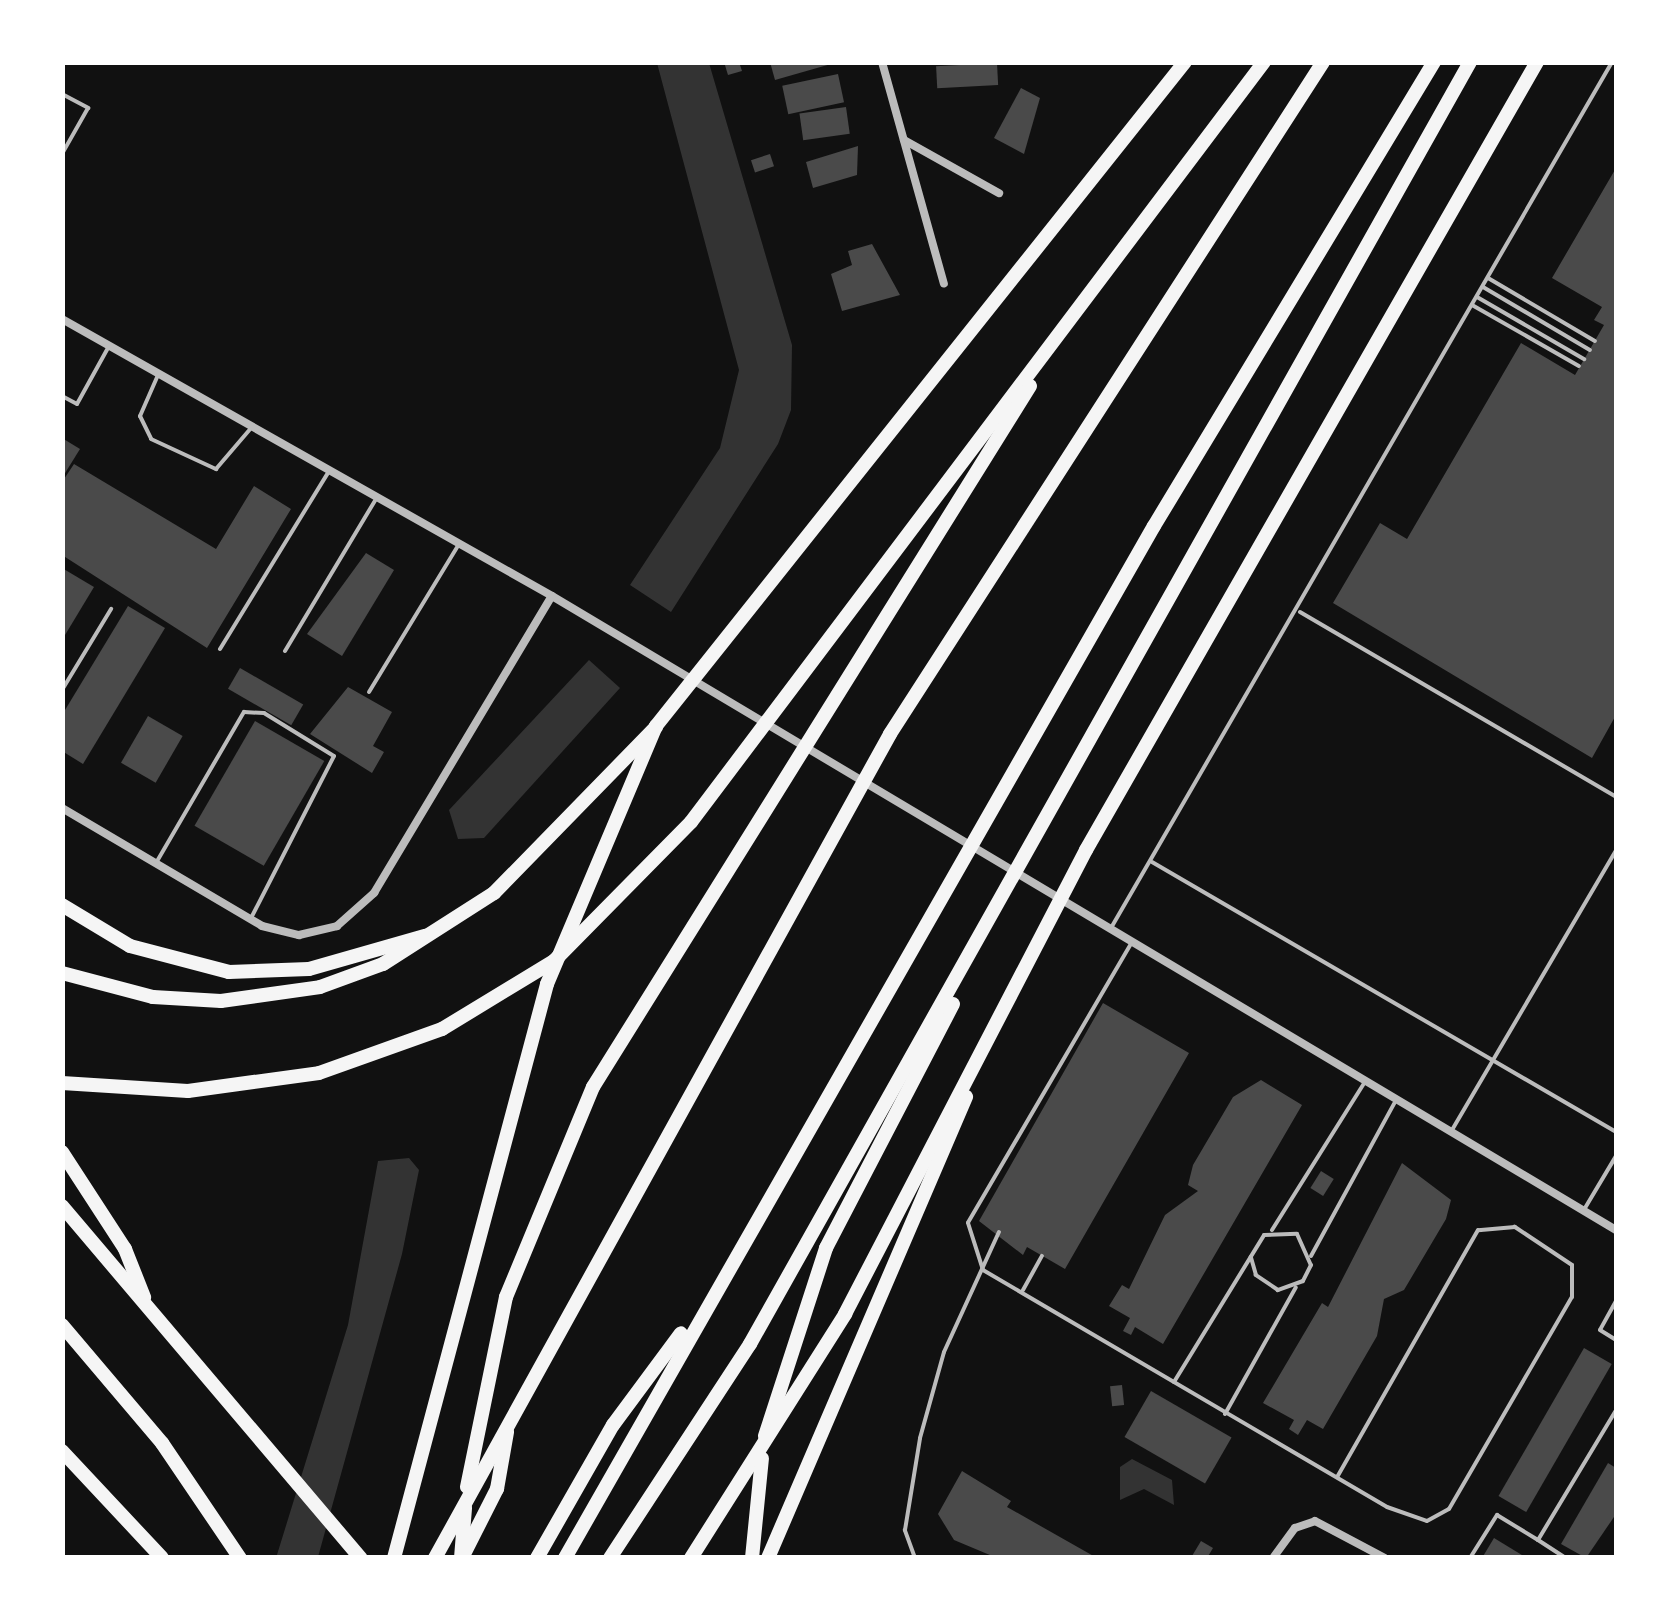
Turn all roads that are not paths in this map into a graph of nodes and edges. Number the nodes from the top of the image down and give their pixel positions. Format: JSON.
{"nodes":[{"id":1,"x":882,"y":62,"type":"edge"},
{"id":2,"x":1185,"y":62,"type":"edge"},
{"id":3,"x":1264,"y":62,"type":"edge"},
{"id":4,"x":1323,"y":62,"type":"edge"},
{"id":5,"x":1434,"y":62,"type":"edge"},
{"id":6,"x":1470,"y":62,"type":"edge"},
{"id":7,"x":1537,"y":62,"type":"edge"},
{"id":8,"x":1612,"y":62,"type":"edge"},
{"id":9,"x":62,"y":94,"type":"edge"},
{"id":10,"x":904,"y":140,"type":"junction"},
{"id":11,"x":62,"y":154,"type":"edge"},
{"id":12,"x":999,"y":193,"type":"dead end"},
{"id":13,"x":1488,"y":278,"type":"junction"},
{"id":14,"x":944,"y":284,"type":"dead end"},
{"id":15,"x":1482,"y":286,"type":"junction"},
{"id":16,"x":1477,"y":297,"type":"junction"},
{"id":17,"x":1472,"y":305,"type":"junction"},
{"id":18,"x":62,"y":319,"type":"edge"},
{"id":19,"x":1595,"y":340,"type":"dead end"},
{"id":20,"x":109,"y":346,"type":"junction"},
{"id":21,"x":1590,"y":350,"type":"dead end"},
{"id":22,"x":1584,"y":359,"type":"dead end"},
{"id":23,"x":1580,"y":366,"type":"dead end"},
{"id":24,"x":158,"y":375,"type":"junction"},
{"id":25,"x":1035,"y":376,"type":"junction"},
{"id":26,"x":62,"y":396,"type":"edge"},
{"id":27,"x":251,"y":428,"type":"junction"},
{"id":28,"x":328,"y":473,"type":"junction"},
{"id":29,"x":378,"y":497,"type":"junction"},
{"id":30,"x":459,"y":544,"type":"junction"},
{"id":31,"x":552,"y":596,"type":"junction"},
{"id":32,"x":111,"y":609,"type":"dead end"},
{"id":33,"x":1300,"y":612,"type":"junction"},
{"id":34,"x":220,"y":649,"type":"dead end"},
{"id":35,"x":285,"y":651,"type":"dead end"},
{"id":36,"x":62,"y":690,"type":"edge"},
{"id":37,"x":369,"y":692,"type":"dead end"},
{"id":38,"x":658,"y":723,"type":"junction"},
{"id":39,"x":1616,"y":798,"type":"edge"},
{"id":40,"x":62,"y":808,"type":"edge"},
{"id":41,"x":1616,"y":850,"type":"edge"},
{"id":42,"x":1152,"y":862,"type":"junction"},
{"id":43,"x":156,"y":863,"type":"junction"},
{"id":44,"x":62,"y":905,"type":"edge"},
{"id":45,"x":994,"y":917,"type":"junction"},
{"id":46,"x":251,"y":919,"type":"junction"},
{"id":47,"x":1111,"y":929,"type":"junction"},
{"id":48,"x":445,"y":930,"type":"junction"},
{"id":49,"x":1132,"y":942,"type":"junction"},
{"id":50,"x":62,"y":973,"type":"edge"},
{"id":51,"x":1494,"y":1061,"type":"junction"},
{"id":52,"x":976,"y":1068,"type":"junction"},
{"id":53,"x":1366,"y":1082,"type":"junction"},
{"id":54,"x":62,"y":1084,"type":"edge"},
{"id":55,"x":1396,"y":1100,"type":"junction"},
{"id":56,"x":1451,"y":1132,"type":"junction"},
{"id":57,"x":1616,"y":1132,"type":"edge"},
{"id":58,"x":62,"y":1152,"type":"edge"},
{"id":59,"x":1616,"y":1156,"type":"edge"},
{"id":60,"x":62,"y":1206,"type":"edge"},
{"id":61,"x":1584,"y":1211,"type":"junction"},
{"id":62,"x":1616,"y":1230,"type":"edge"},
{"id":63,"x":1272,"y":1231,"type":"junction"},
{"id":64,"x":999,"y":1232,"type":"dead end"},
{"id":65,"x":1042,"y":1256,"type":"dead end"},
{"id":66,"x":1311,"y":1256,"type":"junction"},
{"id":67,"x":1251,"y":1257,"type":"junction"},
{"id":68,"x":983,"y":1270,"type":"junction"},
{"id":69,"x":1296,"y":1286,"type":"junction"},
{"id":70,"x":714,"y":1288,"type":"junction"},
{"id":71,"x":1023,"y":1290,"type":"junction"},
{"id":72,"x":1616,"y":1301,"type":"edge"},
{"id":73,"x":148,"y":1307,"type":"junction"},
{"id":74,"x":62,"y":1325,"type":"edge"},
{"id":75,"x":1616,"y":1340,"type":"edge"},
{"id":76,"x":1174,"y":1382,"type":"junction"},
{"id":77,"x":1616,"y":1410,"type":"edge"},
{"id":78,"x":1225,"y":1414,"type":"junction"},
{"id":79,"x":510,"y":1416,"type":"junction"},
{"id":80,"x":62,"y":1451,"type":"edge"},
{"id":81,"x":1337,"y":1477,"type":"junction"},
{"id":82,"x":1538,"y":1540,"type":"junction"},
{"id":83,"x":162,"y":1558,"type":"edge"},
{"id":84,"x":240,"y":1558,"type":"edge"},
{"id":85,"x":361,"y":1558,"type":"edge"},
{"id":86,"x":394,"y":1558,"type":"edge"},
{"id":87,"x":435,"y":1558,"type":"edge"},
{"id":88,"x":462,"y":1558,"type":"edge"},
{"id":89,"x":537,"y":1558,"type":"edge"},
{"id":90,"x":564,"y":1558,"type":"edge"},
{"id":91,"x":610,"y":1558,"type":"edge"},
{"id":92,"x":691,"y":1558,"type":"edge"},
{"id":93,"x":752,"y":1558,"type":"edge"},
{"id":94,"x":768,"y":1558,"type":"edge"},
{"id":95,"x":916,"y":1558,"type":"edge"},
{"id":96,"x":1273,"y":1558,"type":"edge"},
{"id":97,"x":1385,"y":1558,"type":"edge"},
{"id":98,"x":1470,"y":1558,"type":"edge"},
{"id":99,"x":1566,"y":1558,"type":"edge"}],
"edges":[{"from":1,"to":10,"type":"street"},
{"from":2,"to":38,"type":"highway"},
{"from":3,"to":25,"type":"highway"},
{"from":4,"to":79,"type":"highway"},
{"from":5,"to":70,"type":"highway"},
{"from":6,"to":45,"type":"highway"},
{"from":7,"to":52,"type":"highway"},
{"from":8,"to":13,"type":"lane"},
{"from":9,"to":11,"type":"lane"},
{"from":10,"to":12,"type":"street"},
{"from":10,"to":14,"type":"street"},
{"from":13,"to":15,"type":"lane"},
{"from":13,"to":19,"type":"lane"},
{"from":15,"to":16,"type":"lane"},
{"from":15,"to":21,"type":"lane"},
{"from":16,"to":17,"type":"lane"},
{"from":16,"to":22,"type":"lane"},
{"from":17,"to":23,"type":"lane"},
{"from":17,"to":33,"type":"lane"},
{"from":18,"to":20,"type":"street"},
{"from":20,"to":24,"type":"street"},
{"from":20,"to":26,"type":"lane"},
{"from":24,"to":27,"type":"street"},
{"from":24,"to":27,"type":"lane"},
{"from":25,"to":54,"type":"highway"},
{"from":25,"to":88,"type":"highway"},
{"from":27,"to":28,"type":"street"},
{"from":28,"to":29,"type":"street"},
{"from":28,"to":34,"type":"lane"},
{"from":29,"to":30,"type":"street"},
{"from":29,"to":35,"type":"lane"},
{"from":30,"to":31,"type":"street"},
{"from":30,"to":37,"type":"lane"},
{"from":31,"to":46,"type":"street"},
{"from":31,"to":47,"type":"street"},
{"from":32,"to":36,"type":"lane"},
{"from":33,"to":39,"type":"lane"},
{"from":33,"to":42,"type":"lane"},
{"from":38,"to":48,"type":"highway"},
{"from":38,"to":86,"type":"highway"},
{"from":40,"to":43,"type":"street"},
{"from":41,"to":51,"type":"lane"},
{"from":42,"to":47,"type":"lane"},
{"from":42,"to":51,"type":"lane"},
{"from":43,"to":46,"type":"street"},
{"from":43,"to":46,"type":"lane"},
{"from":44,"to":48,"type":"highway"},
{"from":45,"to":91,"type":"highway"},
{"from":45,"to":93,"type":"highway"},
{"from":47,"to":49,"type":"street"},
{"from":48,"to":50,"type":"highway"},
{"from":49,"to":53,"type":"street"},
{"from":49,"to":68,"type":"lane"},
{"from":51,"to":56,"type":"lane"},
{"from":51,"to":57,"type":"lane"},
{"from":52,"to":92,"type":"highway"},
{"from":52,"to":94,"type":"highway"},
{"from":53,"to":55,"type":"street"},
{"from":53,"to":63,"type":"lane"},
{"from":55,"to":56,"type":"street"},
{"from":55,"to":66,"type":"lane"},
{"from":56,"to":61,"type":"street"},
{"from":58,"to":73,"type":"highway"},
{"from":59,"to":61,"type":"lane"},
{"from":60,"to":73,"type":"highway"},
{"from":61,"to":62,"type":"street"},
{"from":63,"to":66,"type":"lane"},
{"from":63,"to":67,"type":"lane"},
{"from":64,"to":68,"type":"lane"},
{"from":65,"to":71,"type":"lane"},
{"from":66,"to":69,"type":"lane"},
{"from":67,"to":69,"type":"lane"},
{"from":67,"to":76,"type":"lane"},
{"from":68,"to":71,"type":"lane"},
{"from":68,"to":95,"type":"lane"},
{"from":69,"to":78,"type":"lane"},
{"from":70,"to":89,"type":"highway"},
{"from":70,"to":90,"type":"highway"},
{"from":71,"to":76,"type":"lane"},
{"from":72,"to":75,"type":"lane"},
{"from":73,"to":85,"type":"highway"},
{"from":74,"to":84,"type":"highway"},
{"from":76,"to":78,"type":"lane"},
{"from":77,"to":82,"type":"lane"},
{"from":78,"to":81,"type":"lane"},
{"from":79,"to":87,"type":"highway"},
{"from":79,"to":88,"type":"highway"},
{"from":80,"to":83,"type":"highway"},
{"from":81,"to":81,"type":"lane"},
{"from":82,"to":98,"type":"lane"},
{"from":82,"to":99,"type":"lane"},
{"from":96,"to":97,"type":"street"}]}
